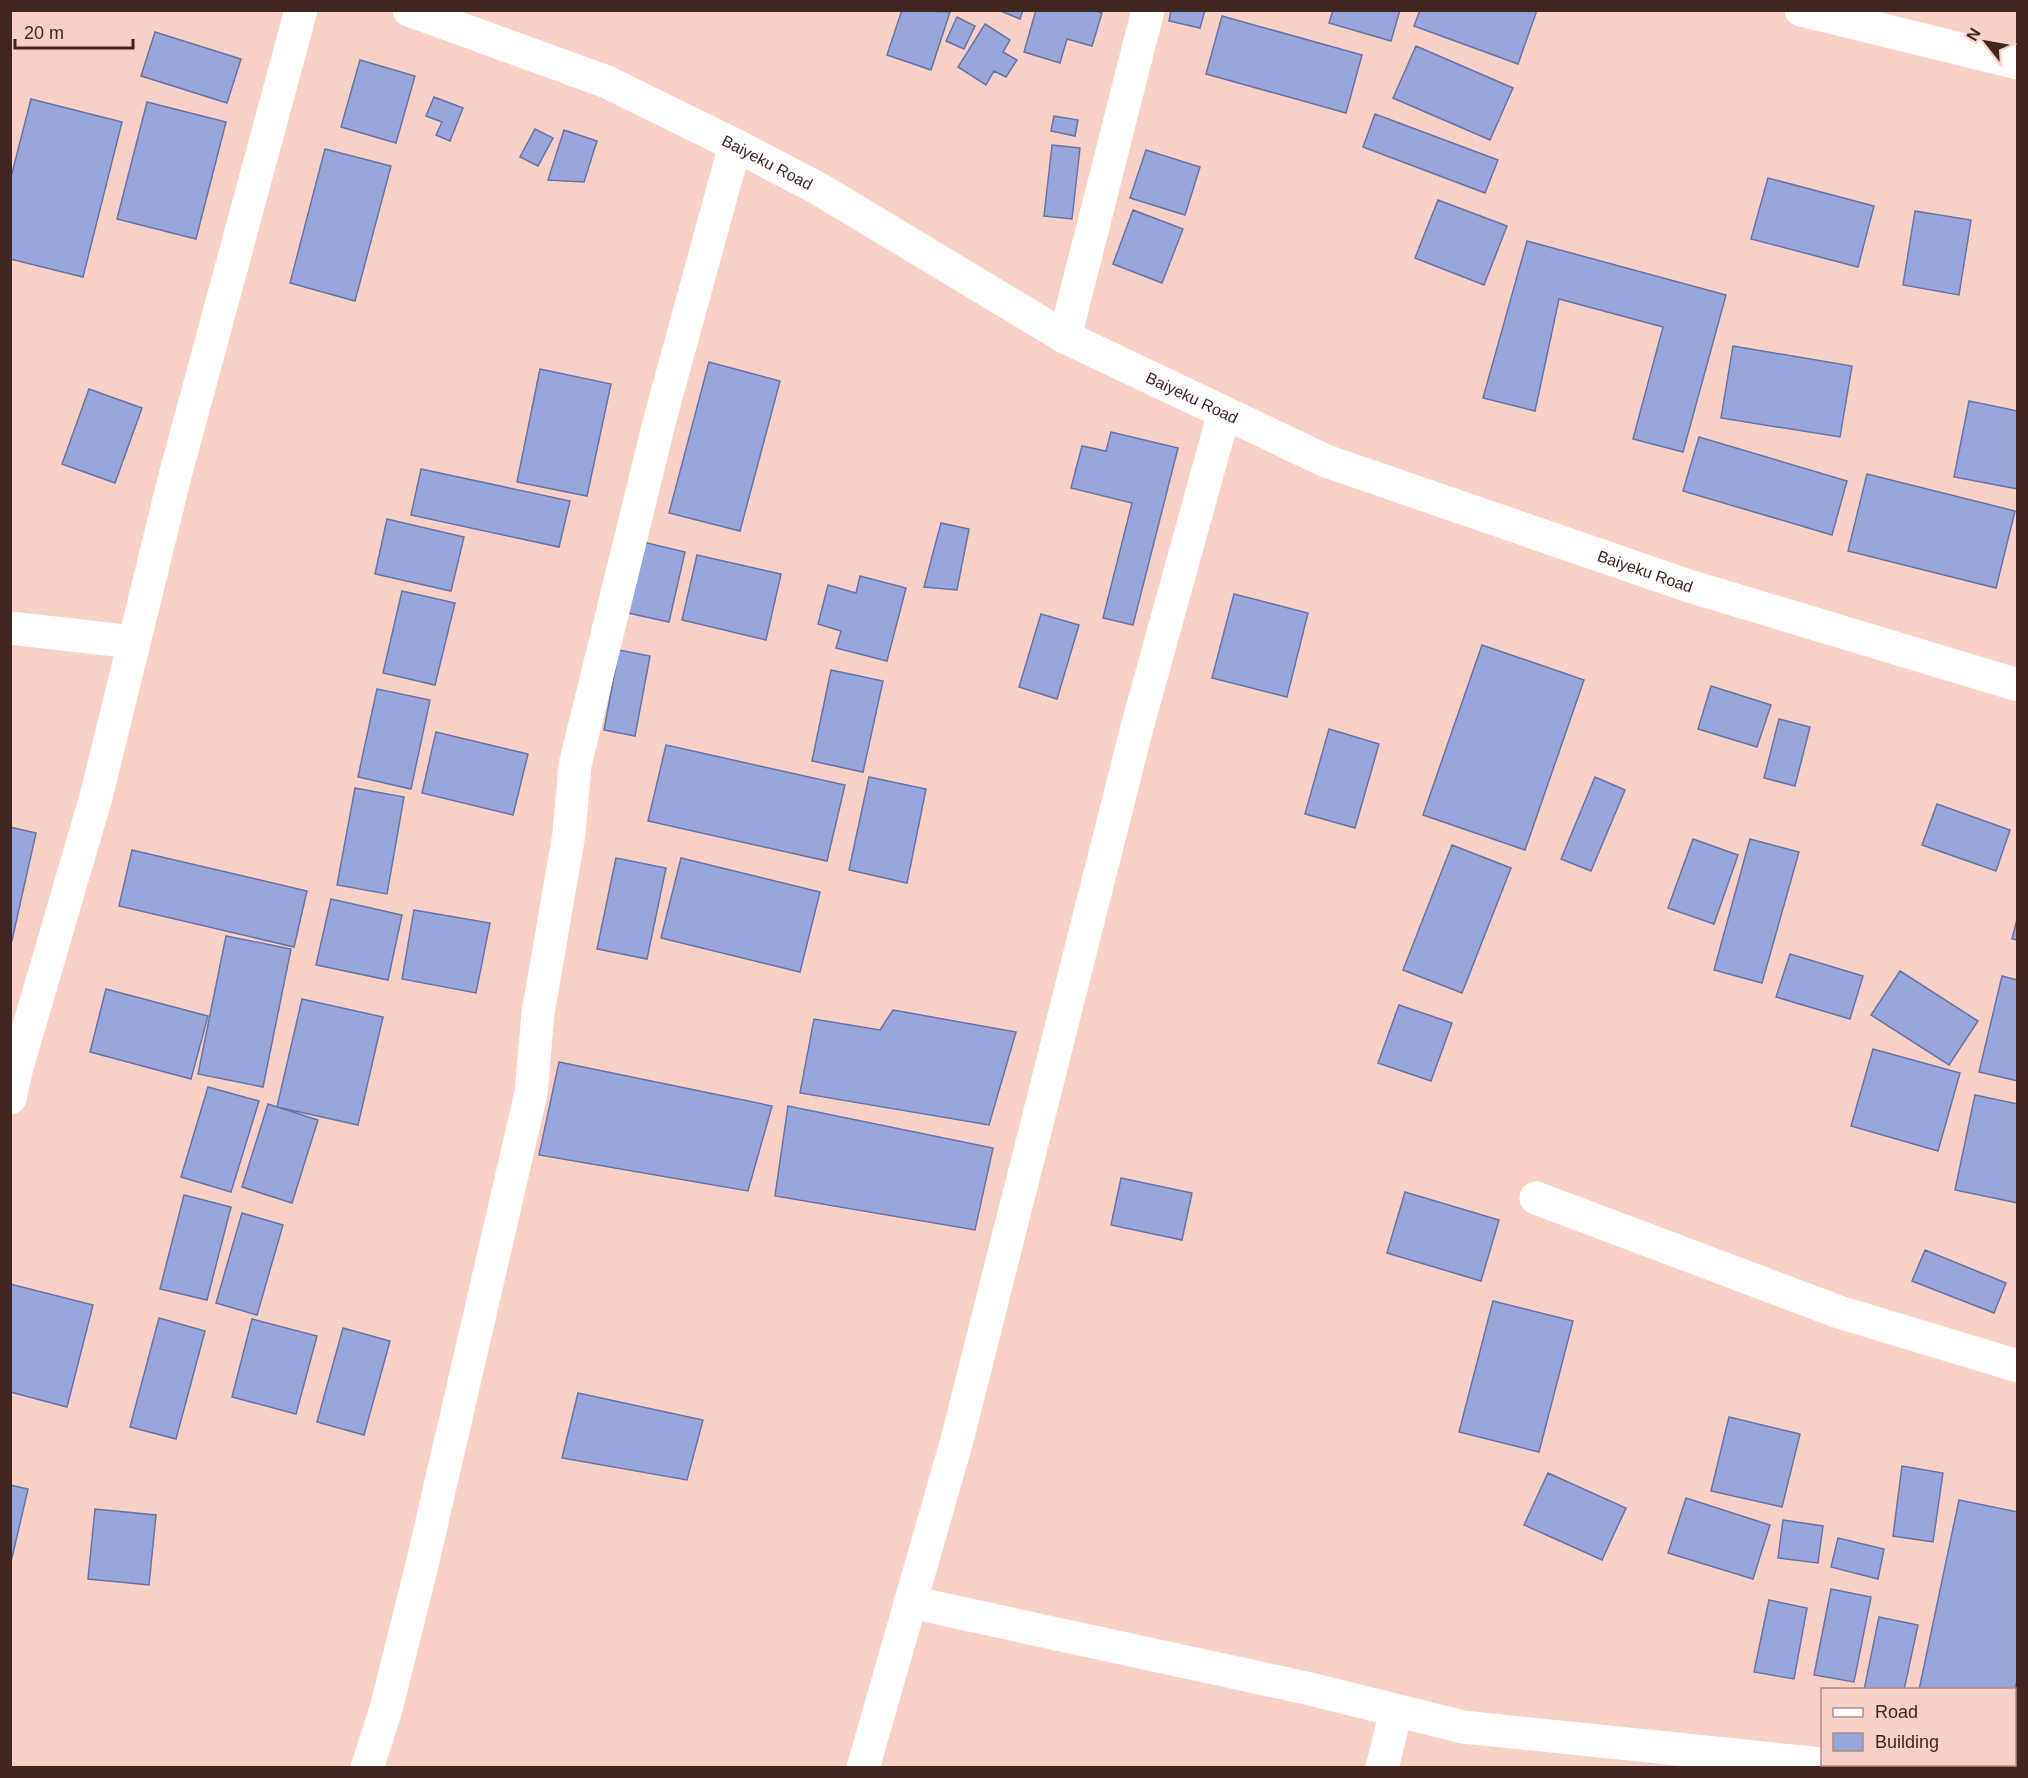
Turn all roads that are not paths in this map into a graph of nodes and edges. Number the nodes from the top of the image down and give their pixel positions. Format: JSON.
{"nodes":[{"id":1,"x":301,"y":10,"type":"edge"},
{"id":2,"x":410,"y":10,"type":"edge"},
{"id":3,"x":1148,"y":10,"type":"edge"},
{"id":4,"x":1801,"y":10,"type":"edge"},
{"id":5,"x":2018,"y":63,"type":"edge"},
{"id":6,"x":735,"y":145,"type":"junction"},
{"id":7,"x":1065,"y":338,"type":"junction"},
{"id":8,"x":1224,"y":413,"type":"junction"},
{"id":9,"x":10,"y":628,"type":"edge"},
{"id":10,"x":134,"y":642,"type":"junction"},
{"id":11,"x":2018,"y":685,"type":"edge"},
{"id":12,"x":13,"y":1077,"type":"edge"},
{"id":13,"x":1536,"y":1198,"type":"dead end"},
{"id":14,"x":2018,"y":1366,"type":"edge"},
{"id":15,"x":910,"y":1602,"type":"junction"},
{"id":16,"x":1396,"y":1711,"type":"junction"},
{"id":17,"x":1821,"y":1764,"type":"edge"},
{"id":18,"x":367,"y":1767,"type":"edge"},
{"id":19,"x":863,"y":1767,"type":"edge"},
{"id":20,"x":1382,"y":1767,"type":"edge"}],
"edges":[{"from":1,"to":10,"type":"street"},
{"from":2,"to":6,"type":"street","name":"Baiyeku Road"},
{"from":3,"to":7,"type":"street"},
{"from":4,"to":5,"type":"street"},
{"from":6,"to":7,"type":"street","name":"Baiyeku Road"},
{"from":6,"to":18,"type":"street"},
{"from":7,"to":8,"type":"street","name":"Baiyeku Road"},
{"from":8,"to":11,"type":"street","name":"Baiyeku Road"},
{"from":8,"to":15,"type":"street"},
{"from":9,"to":10,"type":"street"},
{"from":10,"to":12,"type":"street"},
{"from":13,"to":14,"type":"street"},
{"from":15,"to":16,"type":"street"},
{"from":15,"to":19,"type":"street"},
{"from":16,"to":17,"type":"street"},
{"from":16,"to":20,"type":"street"}]}
